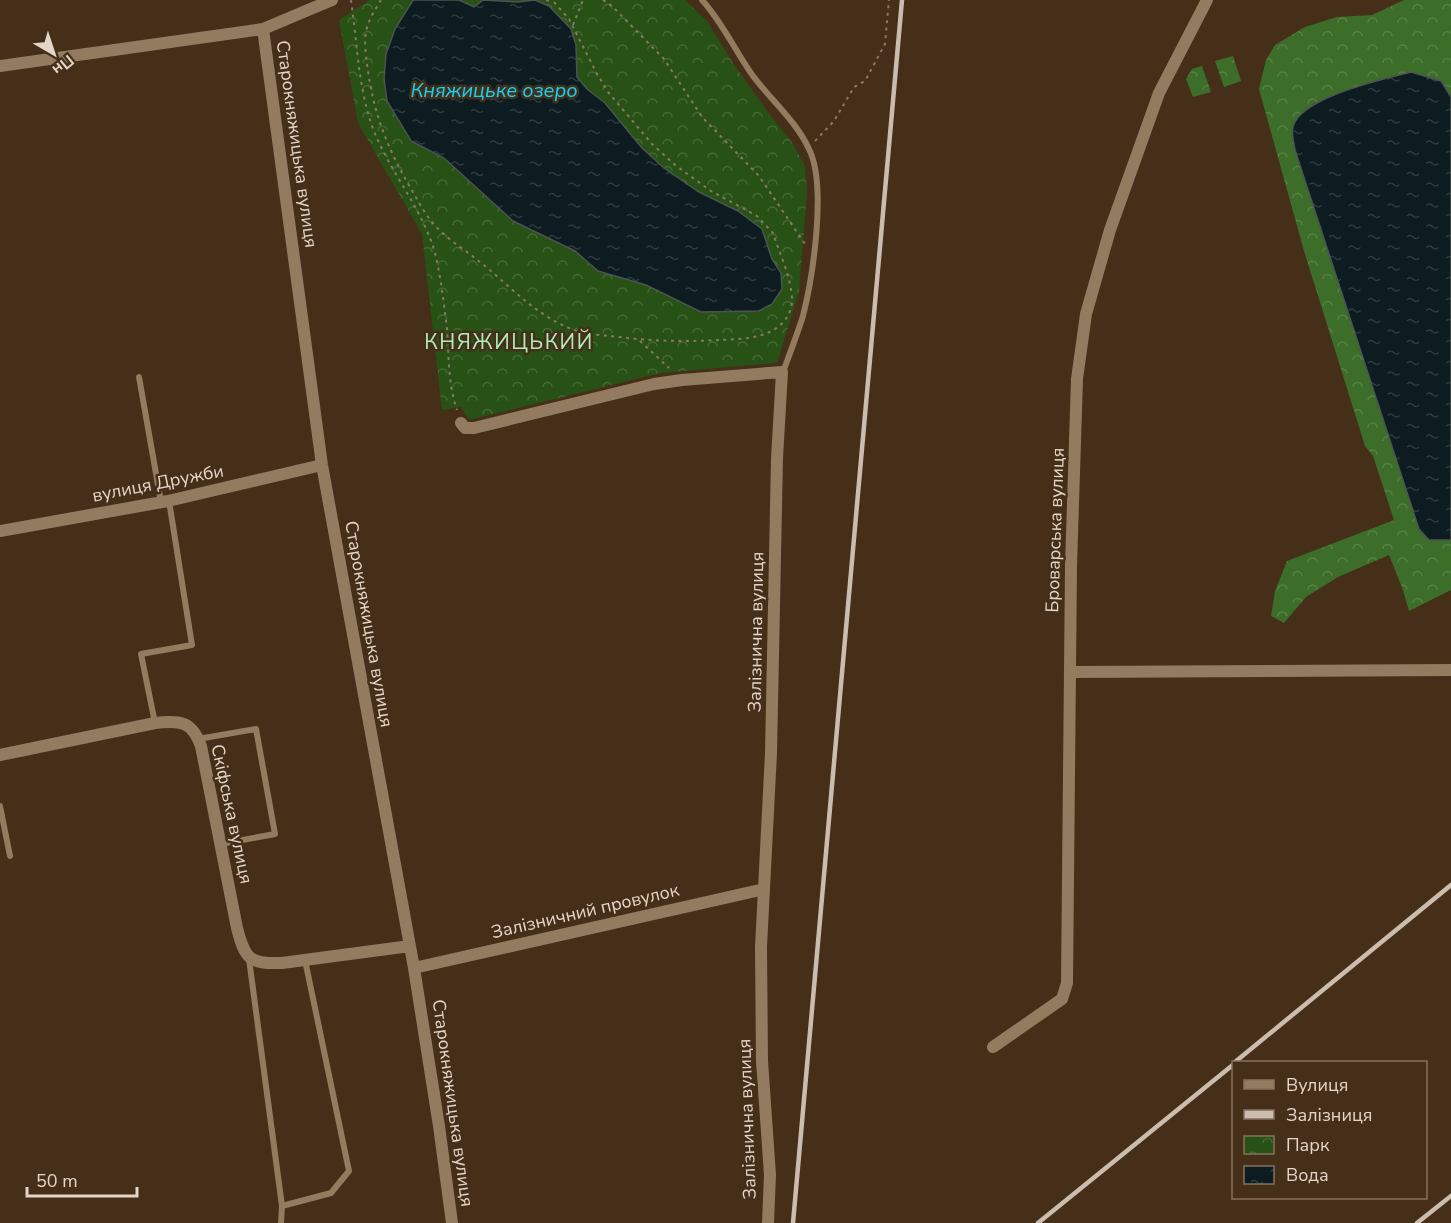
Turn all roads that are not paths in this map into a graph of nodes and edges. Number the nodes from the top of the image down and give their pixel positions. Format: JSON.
{"nodes":[{"id":1,"x":332,"y":0,"type":"edge"},
{"id":2,"x":702,"y":0,"type":"edge"},
{"id":3,"x":1207,"y":0,"type":"edge"},
{"id":4,"x":263,"y":29,"type":"junction"},
{"id":5,"x":0,"y":66,"type":"edge"},
{"id":6,"x":783,"y":372,"type":"junction"},
{"id":7,"x":139,"y":377,"type":"dead end"},
{"id":8,"x":461,"y":423,"type":"road end"},
{"id":9,"x":322,"y":465,"type":"junction"},
{"id":10,"x":165,"y":501,"type":"junction"},
{"id":11,"x":0,"y":531,"type":"edge"},
{"id":12,"x":1451,"y":670,"type":"edge"},
{"id":13,"x":1070,"y":672,"type":"junction"},
{"id":14,"x":155,"y":723,"type":"junction"},
{"id":15,"x":198,"y":739,"type":"junction"},
{"id":16,"x":0,"y":755,"type":"edge"},
{"id":17,"x":0,"y":806,"type":"edge"},
{"id":18,"x":220,"y":844,"type":"junction"},
{"id":19,"x":10,"y":856,"type":"dead end"},
{"id":20,"x":764,"y":889,"type":"junction"},
{"id":21,"x":410,"y":946,"type":"junction"},
{"id":22,"x":249,"y":958,"type":"junction"},
{"id":23,"x":305,"y":960,"type":"junction"},
{"id":24,"x":414,"y":968,"type":"junction"},
{"id":25,"x":993,"y":1047,"type":"dead end"},
{"id":26,"x":282,"y":1206,"type":"junction"},
{"id":27,"x":280,"y":1223,"type":"edge"},
{"id":28,"x":452,"y":1223,"type":"edge"},
{"id":29,"x":768,"y":1223,"type":"edge"}],
"edges":[{"from":1,"to":4,"type":"street","name":"Старокняжицька вулиця"},
{"from":2,"to":6,"type":"lane"},
{"from":3,"to":13,"type":"street","name":"Броварська вулиця"},
{"from":4,"to":5,"type":"street","name":"Старокняжицька вулиця"},
{"from":4,"to":9,"type":"street","name":"Старокняжицька вулиця"},
{"from":6,"to":8,"type":"street"},
{"from":6,"to":20,"type":"street","name":"Залізнична вулиця"},
{"from":7,"to":10,"type":"lane"},
{"from":9,"to":10,"type":"street","name":"вулиця Дружби"},
{"from":9,"to":21,"type":"street","name":"Старокняжицька вулиця"},
{"from":10,"to":11,"type":"street","name":"вулиця Дружби"},
{"from":10,"to":14,"type":"lane"},
{"from":12,"to":13,"type":"street"},
{"from":13,"to":25,"type":"street","name":"Броварська вулиця"},
{"from":14,"to":15,"type":"street","name":"Скіфська вулиця"},
{"from":14,"to":16,"type":"street","name":"Скіфська вулиця"},
{"from":15,"to":18,"type":"street","name":"Скіфська вулиця"},
{"from":15,"to":18,"type":"lane"},
{"from":17,"to":19,"type":"lane"},
{"from":18,"to":22,"type":"street","name":"Скіфська вулиця"},
{"from":20,"to":24,"type":"street","name":"Залізничний провулок"},
{"from":20,"to":29,"type":"street","name":"Залізнична вулиця"},
{"from":21,"to":23,"type":"street"},
{"from":21,"to":24,"type":"street","name":"Старокняжицька вулиця"},
{"from":22,"to":23,"type":"street"},
{"from":22,"to":26,"type":"lane","name":"Скіфська вулиця"},
{"from":23,"to":26,"type":"lane"},
{"from":24,"to":28,"type":"street","name":"Старокняжицька вулиця"},
{"from":26,"to":27,"type":"lane","name":"Скіфська вулиця"}]}
